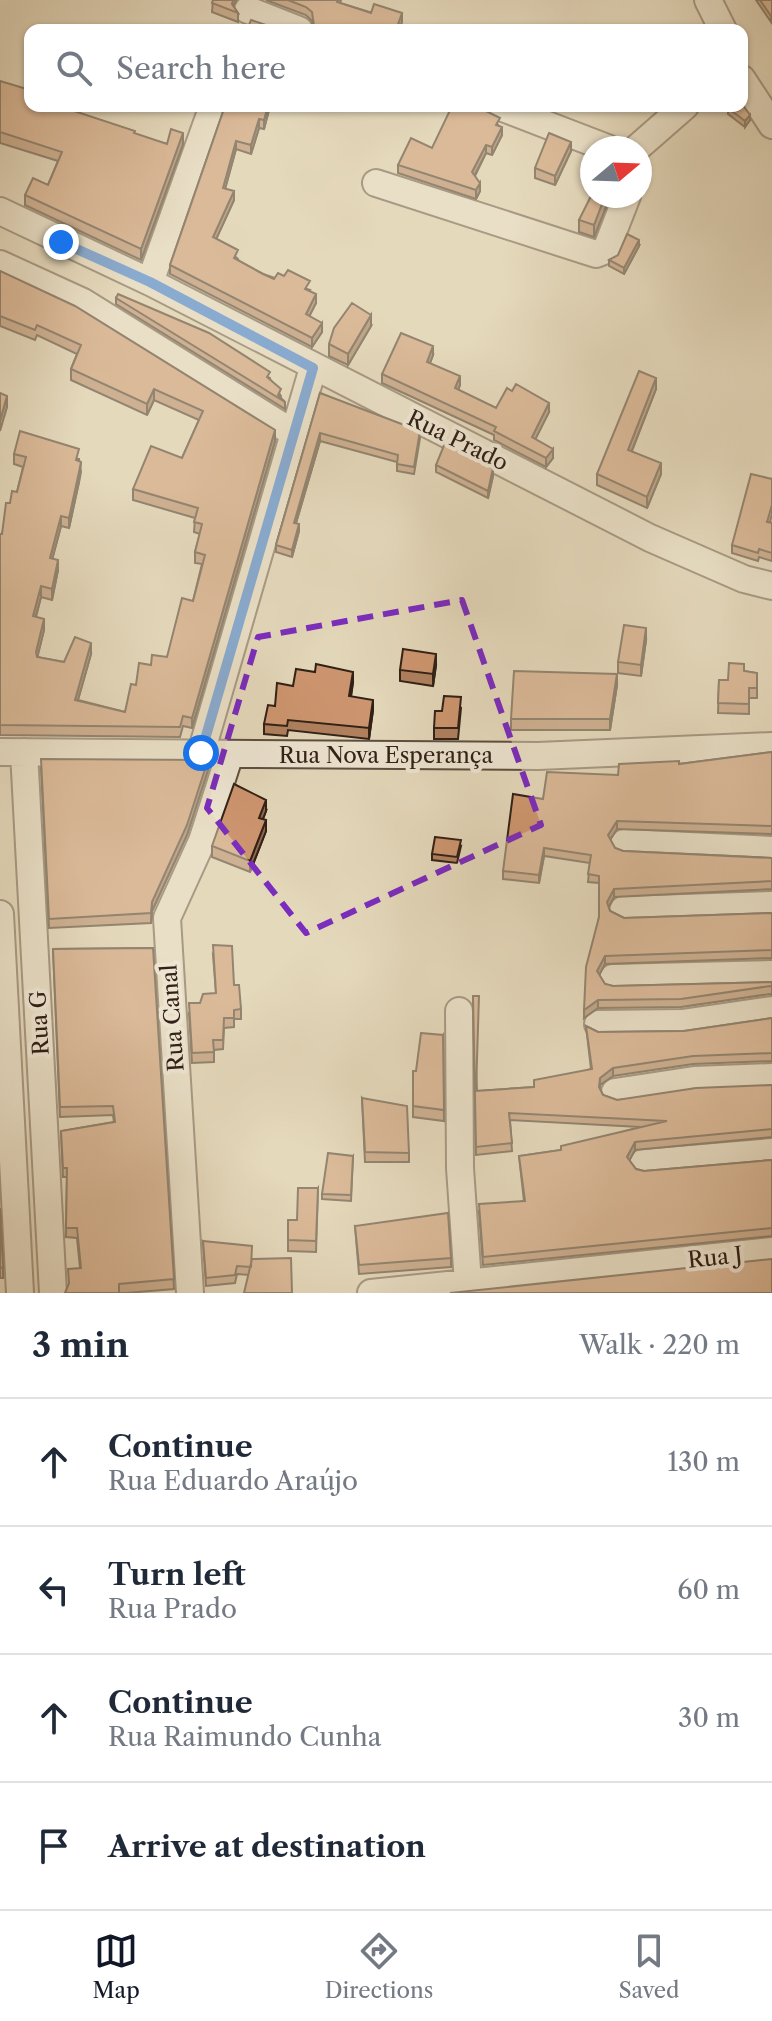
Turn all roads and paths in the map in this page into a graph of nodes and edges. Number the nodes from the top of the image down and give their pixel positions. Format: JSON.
{"nodes":[{"id":1,"x":708,"y":0,"type":"edge"},
{"id":2,"x":247,"y":13,"type":"edge"},
{"id":3,"x":281,"y":24,"type":"edge"},
{"id":4,"x":720,"y":24,"type":"edge"},
{"id":5,"x":748,"y":88,"type":"edge"},
{"id":6,"x":211,"y":112,"type":"edge"},
{"id":7,"x":514,"y":112,"type":"edge"},
{"id":8,"x":679,"y":112,"type":"edge"},
{"id":9,"x":772,"y":125,"type":"edge"},
{"id":10,"x":652,"y":137,"type":"edge"},
{"id":11,"x":580,"y":138,"type":"edge"},
{"id":12,"x":376,"y":183,"type":"dead end"},
{"id":13,"x":622,"y":208,"type":"edge"},
{"id":14,"x":0,"y":211,"type":"edge"},
{"id":15,"x":0,"y":264,"type":"edge"},
{"id":16,"x":150,"y":282,"type":"junction"},
{"id":17,"x":313,"y":368,"type":"junction"},
{"id":18,"x":295,"y":434,"type":"junction"},
{"id":19,"x":772,"y":586,"type":"edge"},
{"id":20,"x":772,"y":746,"type":"edge"},
{"id":21,"x":12,"y":752,"type":"edge"},
{"id":22,"x":201,"y":753,"type":"junction"},
{"id":23,"x":230,"y":754,"type":"junction"},
{"id":24,"x":624,"y":843,"type":"dead end"},
{"id":25,"x":772,"y":850,"type":"edge"},
{"id":26,"x":772,"y":905,"type":"edge"},
{"id":27,"x":623,"y":910,"type":"dead end"},
{"id":28,"x":0,"y":914,"type":"edge"},
{"id":29,"x":772,"y":974,"type":"edge"},
{"id":30,"x":613,"y":978,"type":"dead end"},
{"id":31,"x":2,"y":981,"type":"edge"},
{"id":32,"x":772,"y":1010,"type":"edge"},
{"id":33,"x":459,"y":1011,"type":"dead end"},
{"id":34,"x":598,"y":1024,"type":"dead end"},
{"id":35,"x":772,"y":1077,"type":"edge"},
{"id":36,"x":615,"y":1092,"type":"dead end"},
{"id":37,"x":7,"y":1134,"type":"edge"},
{"id":38,"x":772,"y":1152,"type":"edge"},
{"id":39,"x":643,"y":1163,"type":"dead end"},
{"id":40,"x":772,"y":1251,"type":"edge"},
{"id":41,"x":468,"y":1283,"type":"junction"},
{"id":42,"x":20,"y":1293,"type":"edge"},
{"id":43,"x":53,"y":1293,"type":"edge"},
{"id":44,"x":190,"y":1293,"type":"edge"},
{"id":45,"x":371,"y":1293,"type":"edge"}],
"edges":[{"from":1,"to":4,"type":"street"},
{"from":2,"to":3,"type":"street"},
{"from":5,"to":9,"type":"street"},
{"from":6,"to":16,"type":"street"},
{"from":7,"to":11,"type":"street"},
{"from":8,"to":10,"type":"street"},
{"from":12,"to":13,"type":"street"},
{"from":14,"to":16,"type":"street","name":"Rua Prado"},
{"from":15,"to":18,"type":"street"},
{"from":16,"to":17,"type":"street","name":"Rua Prado"},
{"from":17,"to":18,"type":"street"},
{"from":17,"to":19,"type":"street","name":"Rua Prado"},
{"from":18,"to":22,"type":"street"},
{"from":20,"to":23,"type":"street","name":"Rua Nova Esperança"},
{"from":21,"to":22,"type":"street","name":"Rua Nova Esperança"},
{"from":21,"to":43,"type":"street","name":"Rua G"},
{"from":22,"to":23,"type":"street","name":"Rua Nova Esperança"},
{"from":23,"to":44,"type":"street","name":"Rua Canal"},
{"from":24,"to":25,"type":"street"},
{"from":26,"to":27,"type":"street"},
{"from":28,"to":31,"type":"street","name":"Rua G"},
{"from":29,"to":30,"type":"street"},
{"from":31,"to":37,"type":"street","name":"Rua G"},
{"from":32,"to":34,"type":"street"},
{"from":33,"to":41,"type":"street"},
{"from":35,"to":36,"type":"street"},
{"from":37,"to":42,"type":"street","name":"Rua G"},
{"from":38,"to":39,"type":"street"},
{"from":40,"to":41,"type":"street","name":"Rua J"},
{"from":41,"to":45,"type":"street","name":"Rua J"}]}
